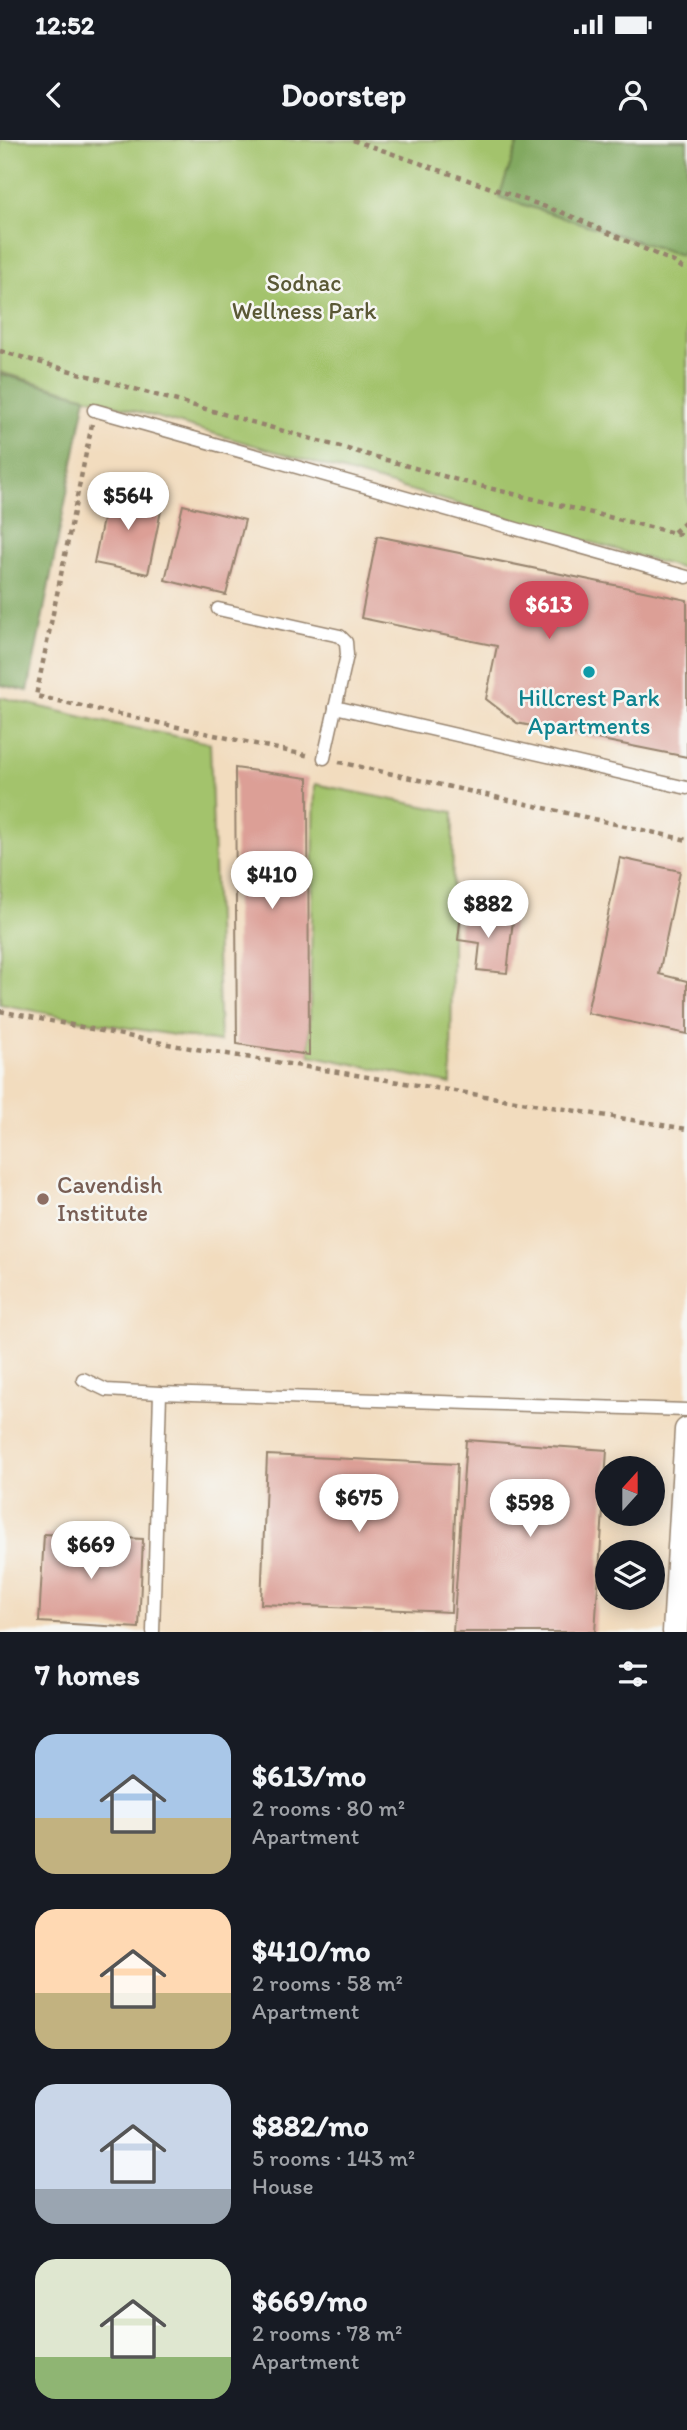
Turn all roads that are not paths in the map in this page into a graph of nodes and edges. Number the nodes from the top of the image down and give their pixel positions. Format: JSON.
{"nodes":[{"id":1,"x":94,"y":410,"type":"road end"},
{"id":2,"x":687,"y":577,"type":"edge"},
{"id":3,"x":218,"y":609,"type":"dead end"},
{"id":4,"x":335,"y":707,"type":"junction"},
{"id":5,"x":324,"y":758,"type":"road end"},
{"id":6,"x":687,"y":788,"type":"edge"},
{"id":7,"x":83,"y":1380,"type":"dead end"},
{"id":8,"x":160,"y":1393,"type":"junction"},
{"id":9,"x":687,"y":1409,"type":"edge"},
{"id":10,"x":687,"y":1430,"type":"edge"},
{"id":11,"x":153,"y":1632,"type":"edge"},
{"id":12,"x":675,"y":1632,"type":"edge"}],
"edges":[{"from":1,"to":2,"type":"lane"},
{"from":3,"to":4,"type":"lane"},
{"from":4,"to":5,"type":"lane"},
{"from":4,"to":6,"type":"lane"},
{"from":7,"to":8,"type":"lane"},
{"from":8,"to":9,"type":"lane"},
{"from":8,"to":11,"type":"lane"},
{"from":10,"to":12,"type":"street"}]}
